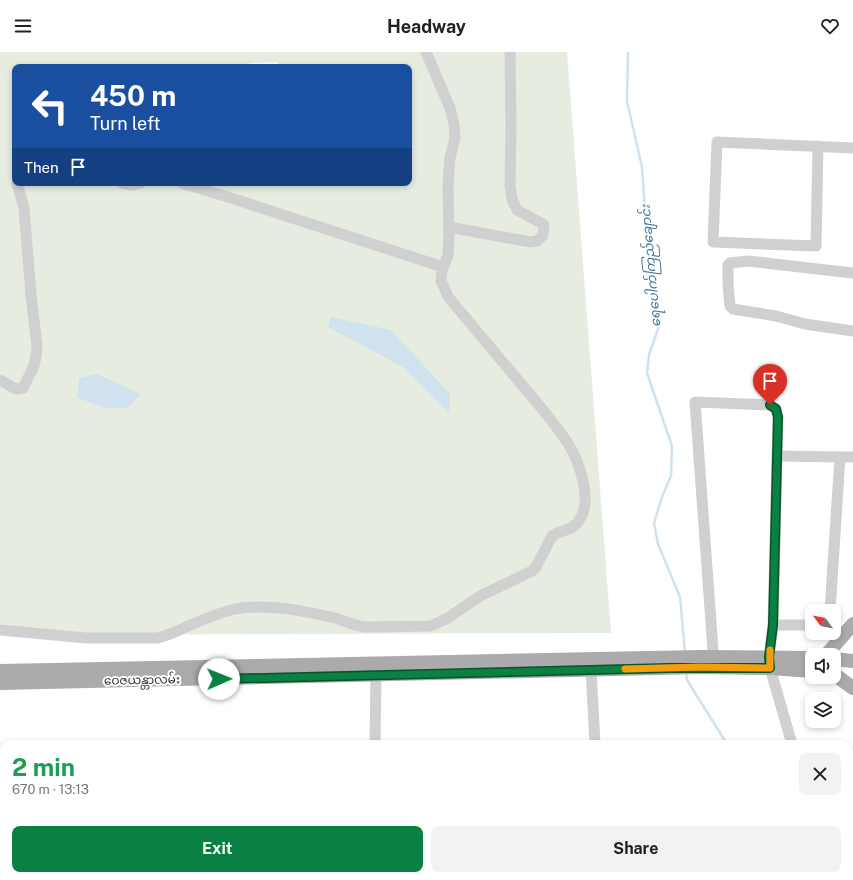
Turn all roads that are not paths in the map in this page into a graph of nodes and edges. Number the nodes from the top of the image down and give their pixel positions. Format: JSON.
{"nodes":[{"id":1,"x":426,"y":52,"type":"edge"},
{"id":2,"x":510,"y":52,"type":"edge"},
{"id":3,"x":818,"y":146,"type":"junction"},
{"id":4,"x":853,"y":148,"type":"edge"},
{"id":5,"x":18,"y":186,"type":"edge"},
{"id":6,"x":192,"y":186,"type":"edge"},
{"id":7,"x":449,"y":227,"type":"junction"},
{"id":8,"x":443,"y":267,"type":"junction"},
{"id":9,"x":853,"y":273,"type":"edge"},
{"id":10,"x":853,"y":332,"type":"edge"},
{"id":11,"x":0,"y":380,"type":"edge"},
{"id":12,"x":778,"y":456,"type":"junction"},
{"id":13,"x":840,"y":457,"type":"junction"},
{"id":14,"x":853,"y":457,"type":"edge"},
{"id":15,"x":830,"y":604,"type":"edge"},
{"id":16,"x":853,"y":624,"type":"edge"},
{"id":17,"x":773,"y":625,"type":"junction"},
{"id":18,"x":805,"y":625,"type":"edge"},
{"id":19,"x":0,"y":630,"type":"edge"},
{"id":20,"x":832,"y":648,"type":"edge"},
{"id":21,"x":805,"y":659,"type":"edge"},
{"id":22,"x":841,"y":660,"type":"edge"},
{"id":23,"x":853,"y":661,"type":"edge"},
{"id":24,"x":707,"y":662,"type":"junction"},
{"id":25,"x":670,"y":663,"type":"junction"},
{"id":26,"x":770,"y":663,"type":"junction"},
{"id":27,"x":591,"y":669,"type":"junction"},
{"id":28,"x":805,"y":670,"type":"edge"},
{"id":29,"x":0,"y":671,"type":"edge"},
{"id":30,"x":841,"y":675,"type":"edge"},
{"id":31,"x":376,"y":676,"type":"junction"},
{"id":32,"x":853,"y":676,"type":"edge"},
{"id":33,"x":841,"y":679,"type":"edge"},
{"id":34,"x":0,"y":683,"type":"edge"},
{"id":35,"x":853,"y":688,"type":"edge"},
{"id":36,"x":375,"y":740,"type":"edge"},
{"id":37,"x":595,"y":740,"type":"edge"},
{"id":38,"x":791,"y":740,"type":"edge"}],
"edges":[{"from":1,"to":7,"type":"street"},
{"from":2,"to":7,"type":"street"},
{"from":3,"to":3,"type":"street"},
{"from":3,"to":4,"type":"street"},
{"from":5,"to":11,"type":"street"},
{"from":6,"to":8,"type":"street"},
{"from":7,"to":8,"type":"street"},
{"from":8,"to":19,"type":"street"},
{"from":9,"to":10,"type":"street"},
{"from":12,"to":13,"type":"street"},
{"from":12,"to":17,"type":"street"},
{"from":12,"to":24,"type":"street"},
{"from":13,"to":14,"type":"street"},
{"from":13,"to":15,"type":"street"},
{"from":16,"to":20,"type":"main road"},
{"from":17,"to":18,"type":"street"},
{"from":17,"to":26,"type":"street"},
{"from":21,"to":26,"type":"main road","name":"ဝေဇယန္တာလမ်း"},
{"from":22,"to":23,"type":"main road"},
{"from":24,"to":25,"type":"main road","name":"ဝေဇယန္တာလမ်း"},
{"from":24,"to":26,"type":"main road","name":"ဝေဇယန္တာလမ်း"},
{"from":25,"to":27,"type":"main road","name":"ဝေဇယန္တာလမ်း"},
{"from":25,"to":29,"type":"main road","name":"ဝေဇယန္တာလမ်း"},
{"from":26,"to":28,"type":"main road","name":"ဝေဇယန္တာလမ်း"},
{"from":26,"to":38,"type":"street"},
{"from":27,"to":31,"type":"main road","name":"ဝေဇယန္တာလမ်း"},
{"from":27,"to":37,"type":"street"},
{"from":30,"to":32,"type":"main road"},
{"from":31,"to":34,"type":"main road","name":"ဝေဇယန္တာလမ်း"},
{"from":31,"to":36,"type":"street"},
{"from":33,"to":35,"type":"main road"}]}
